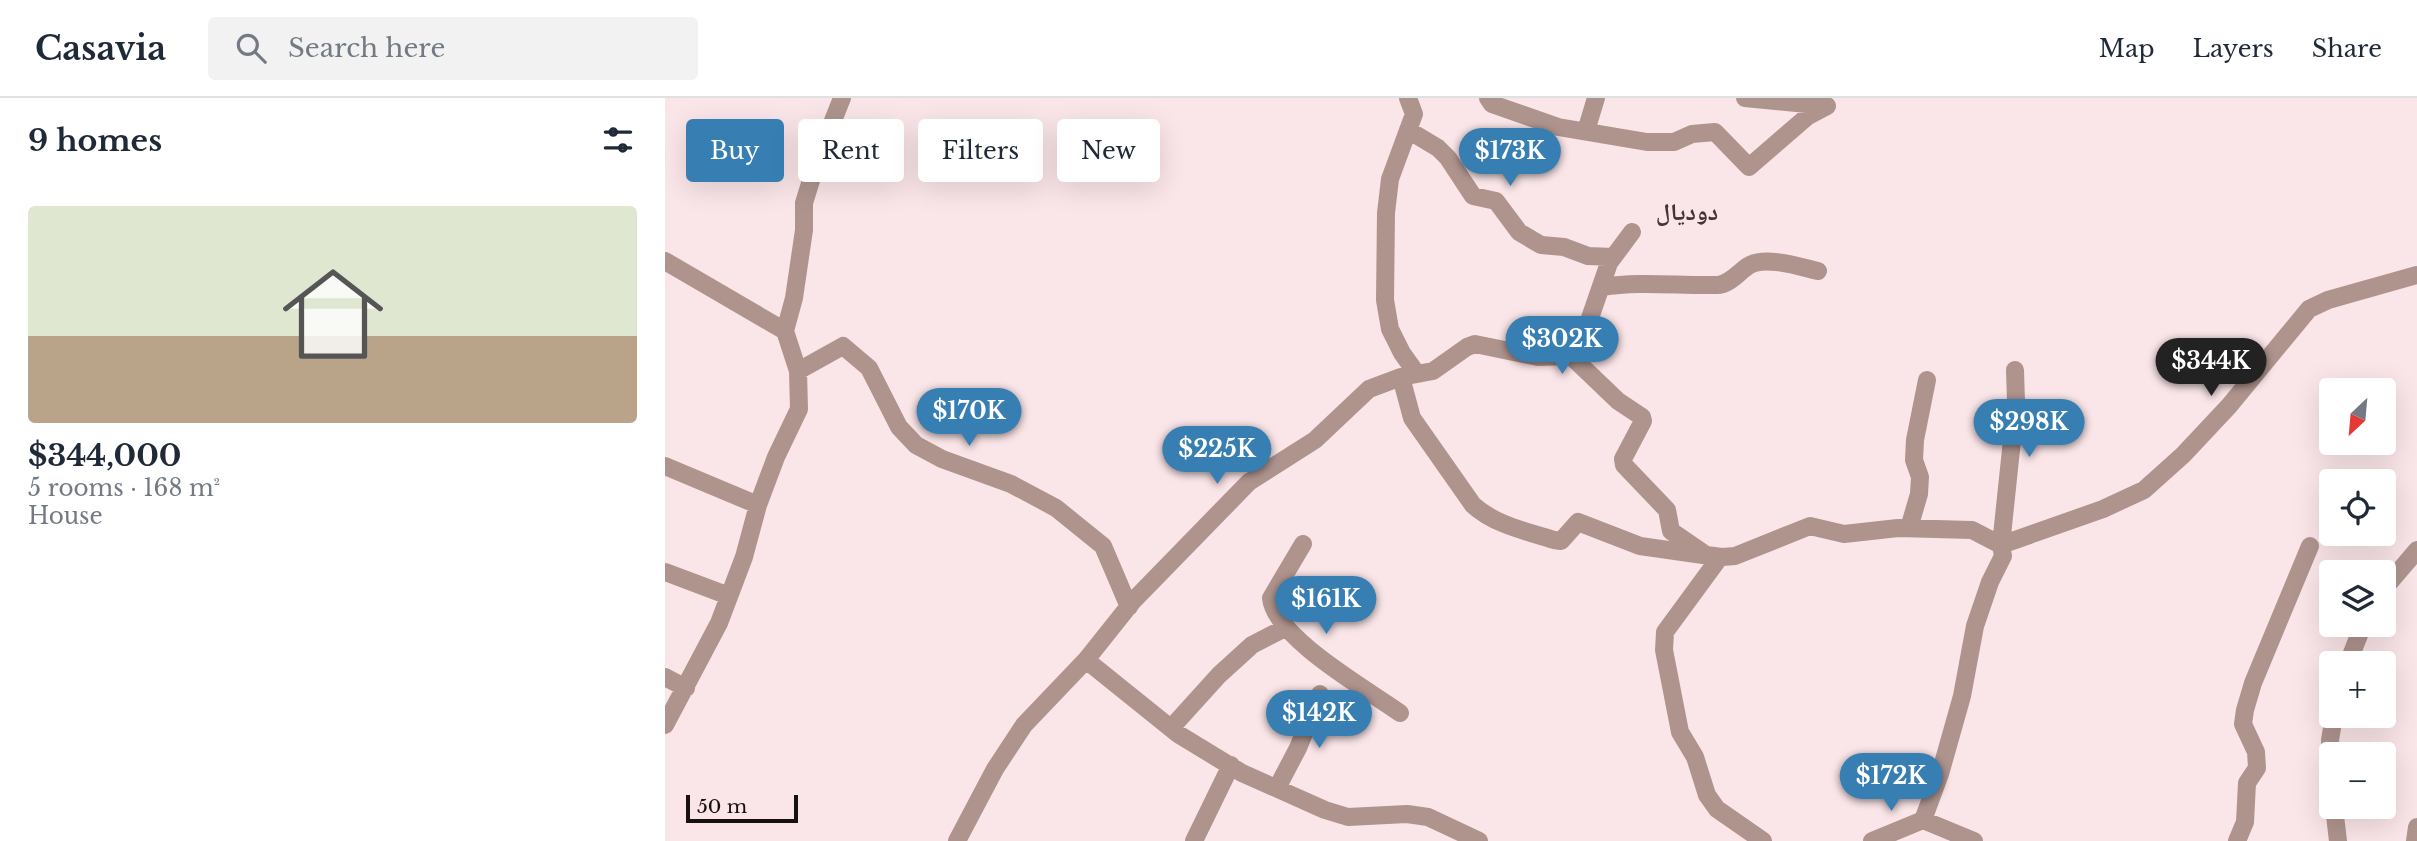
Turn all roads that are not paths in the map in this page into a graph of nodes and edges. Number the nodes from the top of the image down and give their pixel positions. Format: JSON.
{"nodes":[{"id":1,"x":842,"y":98,"type":"edge"},
{"id":2,"x":1408,"y":98,"type":"edge"},
{"id":3,"x":1487,"y":98,"type":"edge"},
{"id":4,"x":1595,"y":98,"type":"edge"},
{"id":5,"x":1745,"y":98,"type":"edge"},
{"id":6,"x":1408,"y":130,"type":"junction"},
{"id":7,"x":1586,"y":131,"type":"junction"},
{"id":8,"x":1632,"y":232,"type":"dead end"},
{"id":9,"x":1613,"y":257,"type":"junction"},
{"id":10,"x":665,"y":261,"type":"edge"},
{"id":11,"x":1818,"y":271,"type":"dead end"},
{"id":12,"x":2417,"y":275,"type":"edge"},
{"id":13,"x":1602,"y":287,"type":"junction"},
{"id":14,"x":785,"y":331,"type":"junction"},
{"id":15,"x":1571,"y":356,"type":"junction"},
{"id":16,"x":2015,"y":370,"type":"dead end"},
{"id":17,"x":798,"y":371,"type":"junction"},
{"id":18,"x":1409,"y":376,"type":"junction"},
{"id":19,"x":1927,"y":380,"type":"dead end"},
{"id":20,"x":665,"y":466,"type":"edge"},
{"id":21,"x":758,"y":505,"type":"junction"},
{"id":22,"x":1909,"y":528,"type":"junction"},
{"id":23,"x":1303,"y":544,"type":"dead end"},
{"id":24,"x":2001,"y":545,"type":"junction"},
{"id":25,"x":2310,"y":545,"type":"dead end"},
{"id":26,"x":2417,"y":550,"type":"edge"},
{"id":27,"x":1713,"y":556,"type":"junction"},
{"id":28,"x":665,"y":572,"type":"edge"},
{"id":29,"x":2396,"y":575,"type":"edge"},
{"id":30,"x":729,"y":597,"type":"junction"},
{"id":31,"x":1129,"y":607,"type":"junction"},
{"id":32,"x":1285,"y":628,"type":"junction"},
{"id":33,"x":1086,"y":660,"type":"junction"},
{"id":34,"x":665,"y":677,"type":"edge"},
{"id":35,"x":686,"y":688,"type":"junction"},
{"id":36,"x":1320,"y":694,"type":"dead end"},
{"id":37,"x":1400,"y":713,"type":"dead end"},
{"id":38,"x":665,"y":725,"type":"edge"},
{"id":39,"x":1171,"y":728,"type":"junction"},
{"id":40,"x":1231,"y":765,"type":"junction"},
{"id":41,"x":1277,"y":788,"type":"junction"},
{"id":42,"x":2335,"y":819,"type":"edge"},
{"id":43,"x":1923,"y":820,"type":"junction"},
{"id":44,"x":2417,"y":827,"type":"edge"},
{"id":45,"x":957,"y":841,"type":"edge"},
{"id":46,"x":1194,"y":841,"type":"edge"},
{"id":47,"x":1479,"y":841,"type":"edge"},
{"id":48,"x":1763,"y":841,"type":"edge"},
{"id":49,"x":1872,"y":841,"type":"edge"},
{"id":50,"x":1974,"y":841,"type":"edge"},
{"id":51,"x":2237,"y":841,"type":"edge"},
{"id":52,"x":2338,"y":841,"type":"edge"},
{"id":53,"x":2415,"y":841,"type":"edge"}],
"edges":[{"from":1,"to":14,"type":"street"},
{"from":2,"to":6,"type":"street"},
{"from":3,"to":7,"type":"street"},
{"from":4,"to":7,"type":"street"},
{"from":5,"to":7,"type":"street"},
{"from":6,"to":9,"type":"street"},
{"from":6,"to":18,"type":"street"},
{"from":8,"to":9,"type":"street"},
{"from":9,"to":13,"type":"street"},
{"from":10,"to":14,"type":"street"},
{"from":11,"to":13,"type":"street"},
{"from":12,"to":24,"type":"street"},
{"from":13,"to":15,"type":"street"},
{"from":14,"to":17,"type":"street"},
{"from":15,"to":18,"type":"street"},
{"from":15,"to":27,"type":"street"},
{"from":16,"to":24,"type":"street"},
{"from":17,"to":21,"type":"street"},
{"from":17,"to":31,"type":"street"},
{"from":18,"to":27,"type":"street"},
{"from":18,"to":31,"type":"street"},
{"from":19,"to":22,"type":"street"},
{"from":20,"to":21,"type":"street"},
{"from":21,"to":30,"type":"street"},
{"from":22,"to":24,"type":"street"},
{"from":22,"to":27,"type":"street"},
{"from":23,"to":32,"type":"street"},
{"from":24,"to":43,"type":"street"},
{"from":25,"to":51,"type":"street"},
{"from":26,"to":29,"type":"street"},
{"from":27,"to":48,"type":"street"},
{"from":28,"to":30,"type":"street"},
{"from":30,"to":35,"type":"street"},
{"from":31,"to":33,"type":"street"},
{"from":32,"to":37,"type":"street"},
{"from":32,"to":39,"type":"street"},
{"from":33,"to":39,"type":"street"},
{"from":33,"to":45,"type":"street"},
{"from":34,"to":35,"type":"street"},
{"from":35,"to":38,"type":"street"},
{"from":36,"to":41,"type":"street"},
{"from":39,"to":40,"type":"street"},
{"from":40,"to":41,"type":"street"},
{"from":40,"to":46,"type":"street"},
{"from":41,"to":47,"type":"street"},
{"from":42,"to":52,"type":"street"},
{"from":43,"to":49,"type":"street"},
{"from":43,"to":50,"type":"street"},
{"from":44,"to":53,"type":"street"}]}
